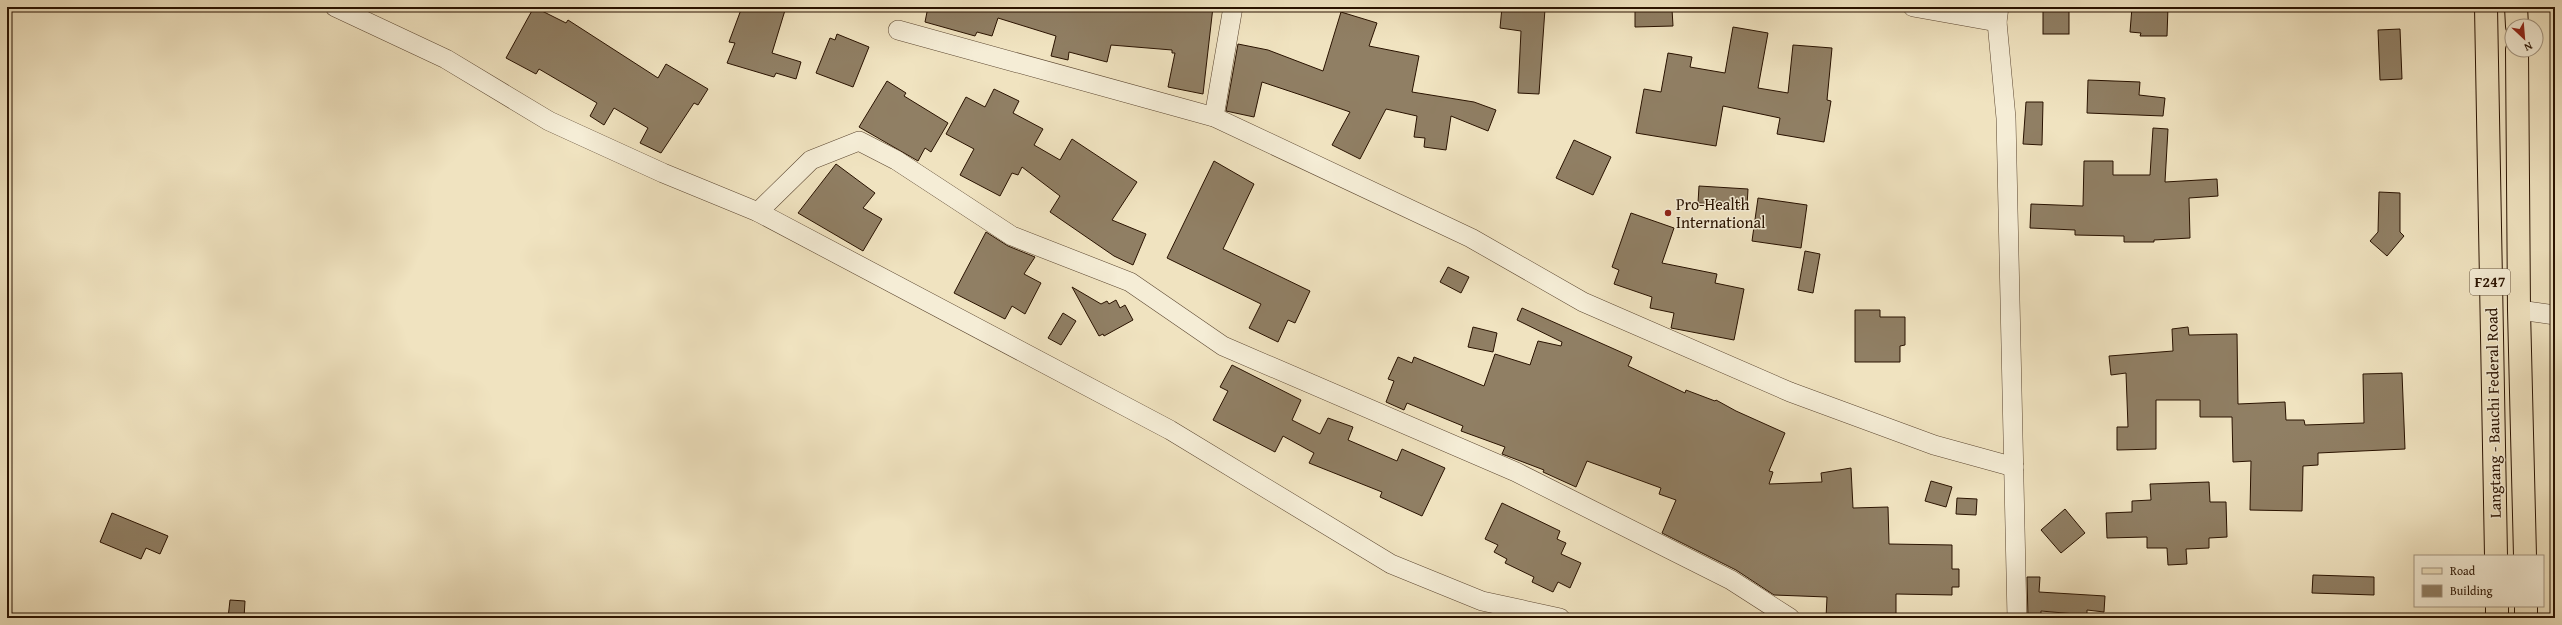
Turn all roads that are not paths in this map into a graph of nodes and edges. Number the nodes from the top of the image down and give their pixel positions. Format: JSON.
{"nodes":[{"id":1,"x":335,"y":7,"type":"edge"},
{"id":2,"x":1233,"y":7,"type":"edge"},
{"id":3,"x":1913,"y":7,"type":"edge"},
{"id":4,"x":2486,"y":7,"type":"edge"},
{"id":5,"x":2516,"y":7,"type":"edge"},
{"id":6,"x":1998,"y":15,"type":"edge"},
{"id":7,"x":2517,"y":18,"type":"edge"},
{"id":8,"x":898,"y":30,"type":"dead end"},
{"id":9,"x":2517,"y":58,"type":"edge"},
{"id":10,"x":1214,"y":117,"type":"junction"},
{"id":11,"x":758,"y":212,"type":"junction"},
{"id":12,"x":2519,"y":310,"type":"junction"},
{"id":13,"x":2555,"y":315,"type":"edge"},
{"id":14,"x":2014,"y":467,"type":"junction"},
{"id":15,"x":2496,"y":555,"type":"edge"},
{"id":16,"x":2525,"y":555,"type":"edge"},
{"id":17,"x":2497,"y":607,"type":"edge"},
{"id":18,"x":2526,"y":607,"type":"edge"},
{"id":19,"x":1560,"y":618,"type":"edge"},
{"id":20,"x":1790,"y":618,"type":"edge"},
{"id":21,"x":2017,"y":618,"type":"edge"},
{"id":22,"x":2497,"y":618,"type":"edge"},
{"id":23,"x":2526,"y":618,"type":"edge"}],
"edges":[{"from":1,"to":11,"type":"street"},
{"from":2,"to":10,"type":"street"},
{"from":3,"to":6,"type":"street"},
{"from":4,"to":15,"type":"main road","name":"Langtang - Bauchi Federal Road","number":"F247"},
{"from":5,"to":7,"type":"main road"},
{"from":6,"to":14,"type":"street"},
{"from":8,"to":10,"type":"street"},
{"from":9,"to":12,"type":"main road","name":"Langtang - Bauchi Federal Road","number":"F247"},
{"from":10,"to":14,"type":"street"},
{"from":11,"to":19,"type":"street"},
{"from":11,"to":20,"type":"street"},
{"from":12,"to":13,"type":"street"},
{"from":12,"to":16,"type":"main road","name":"Langtang - Bauchi Federal Road","number":"F247"},
{"from":14,"to":21,"type":"street"},
{"from":17,"to":22,"type":"main road"},
{"from":18,"to":23,"type":"main road"}]}
